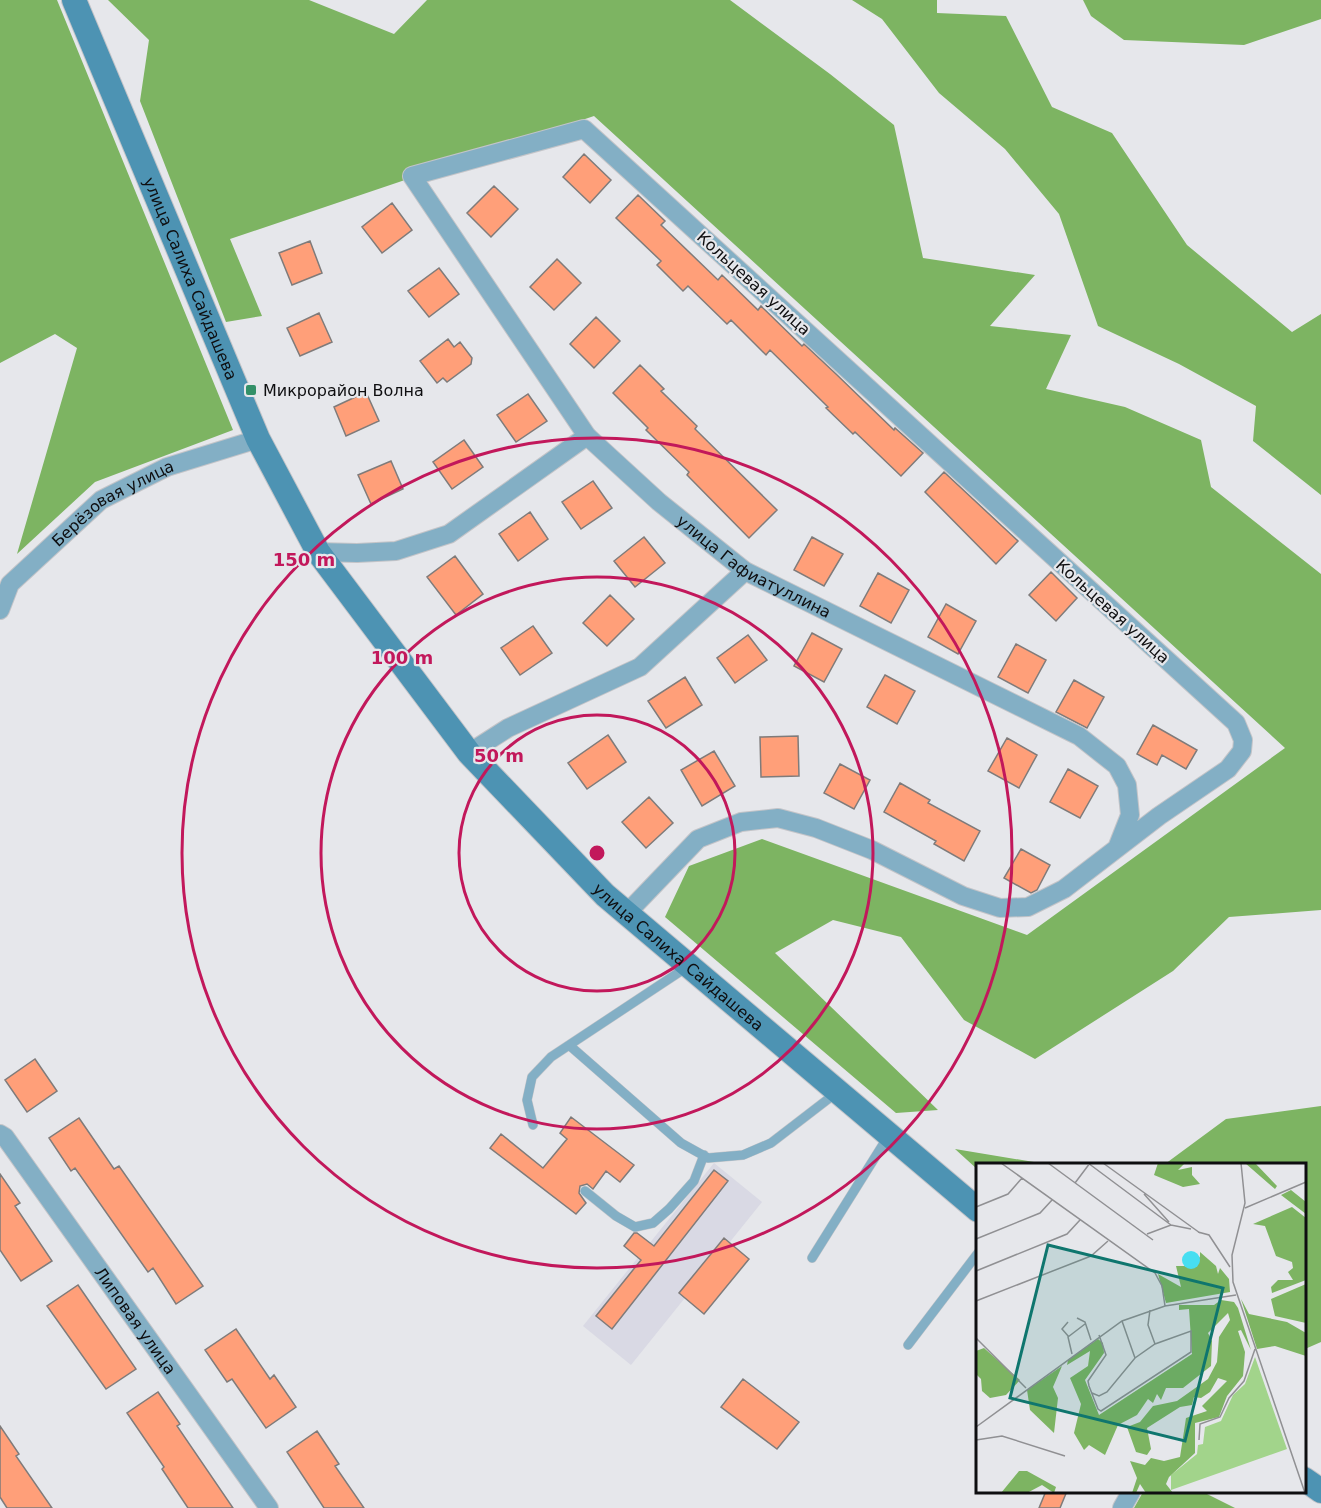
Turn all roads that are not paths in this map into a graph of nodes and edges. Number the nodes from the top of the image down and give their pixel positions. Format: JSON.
{"nodes":[{"id":1,"x":74,"y":0,"type":"edge"},
{"id":2,"x":424,"y":196,"type":"joint"},
{"id":3,"x":587,"y":436,"type":"junction"},
{"id":4,"x":258,"y":439,"type":"junction"},
{"id":5,"x":318,"y":552,"type":"junction"},
{"id":6,"x":745,"y":571,"type":"junction"},
{"id":7,"x":0,"y":610,"type":"edge"},
{"id":8,"x":469,"y":753,"type":"junction"},
{"id":9,"x":1117,"y":848,"type":"junction"},
{"id":10,"x":627,"y":913,"type":"junction"},
{"id":11,"x":689,"y":965,"type":"junction"},
{"id":12,"x":569,"y":1045,"type":"junction"},
{"id":13,"x":837,"y":1092,"type":"junction"},
{"id":14,"x":533,"y":1125,"type":"dead end"},
{"id":15,"x":0,"y":1134,"type":"edge"},
{"id":16,"x":889,"y":1135,"type":"junction"},
{"id":17,"x":704,"y":1155,"type":"junction"},
{"id":18,"x":585,"y":1191,"type":"dead end"},
{"id":19,"x":976,"y":1208,"type":"edge"},
{"id":20,"x":976,"y":1256,"type":"edge"},
{"id":21,"x":812,"y":1258,"type":"dead end"},
{"id":22,"x":908,"y":1345,"type":"dead end"},
{"id":23,"x":1306,"y":1480,"type":"edge"},
{"id":24,"x":1321,"y":1491,"type":"edge"},
{"id":25,"x":1130,"y":1493,"type":"edge"},
{"id":26,"x":269,"y":1508,"type":"edge"},
{"id":27,"x":1122,"y":1508,"type":"edge"}],
"edges":[{"from":1,"to":4,"type":"street","name":"улица Салиха Сайдашева"},
{"from":2,"to":3,"type":"street","name":"улица Гафиатуллина"},
{"from":2,"to":9,"type":"street","name":"Кольцевая улица"},
{"from":3,"to":5,"type":"street"},
{"from":3,"to":6,"type":"street","name":"улица Гафиатуллина"},
{"from":4,"to":5,"type":"street","name":"улица Салиха Сайдашева"},
{"from":4,"to":7,"type":"street","name":"Берёзовая улица"},
{"from":5,"to":8,"type":"street","name":"улица Салиха Сайдашева"},
{"from":6,"to":8,"type":"street"},
{"from":6,"to":9,"type":"street","name":"улица Гафиатуллина"},
{"from":8,"to":10,"type":"street","name":"улица Салиха Сайдашева"},
{"from":9,"to":10,"type":"street","name":"Кольцевая улица"},
{"from":10,"to":11,"type":"street","name":"улица Салиха Сайдашева"},
{"from":11,"to":12,"type":"lane"},
{"from":11,"to":13,"type":"street","name":"улица Салиха Сайдашева"},
{"from":12,"to":14,"type":"lane"},
{"from":12,"to":17,"type":"lane"},
{"from":13,"to":16,"type":"street","name":"улица Салиха Сайдашева"},
{"from":13,"to":17,"type":"lane"},
{"from":15,"to":26,"type":"street","name":"Липовая улица"},
{"from":16,"to":19,"type":"street","name":"улица Салиха Сайдашева"},
{"from":16,"to":21,"type":"lane"},
{"from":17,"to":18,"type":"lane"},
{"from":20,"to":22,"type":"lane"},
{"from":23,"to":24,"type":"street"},
{"from":25,"to":27,"type":"street"}]}
